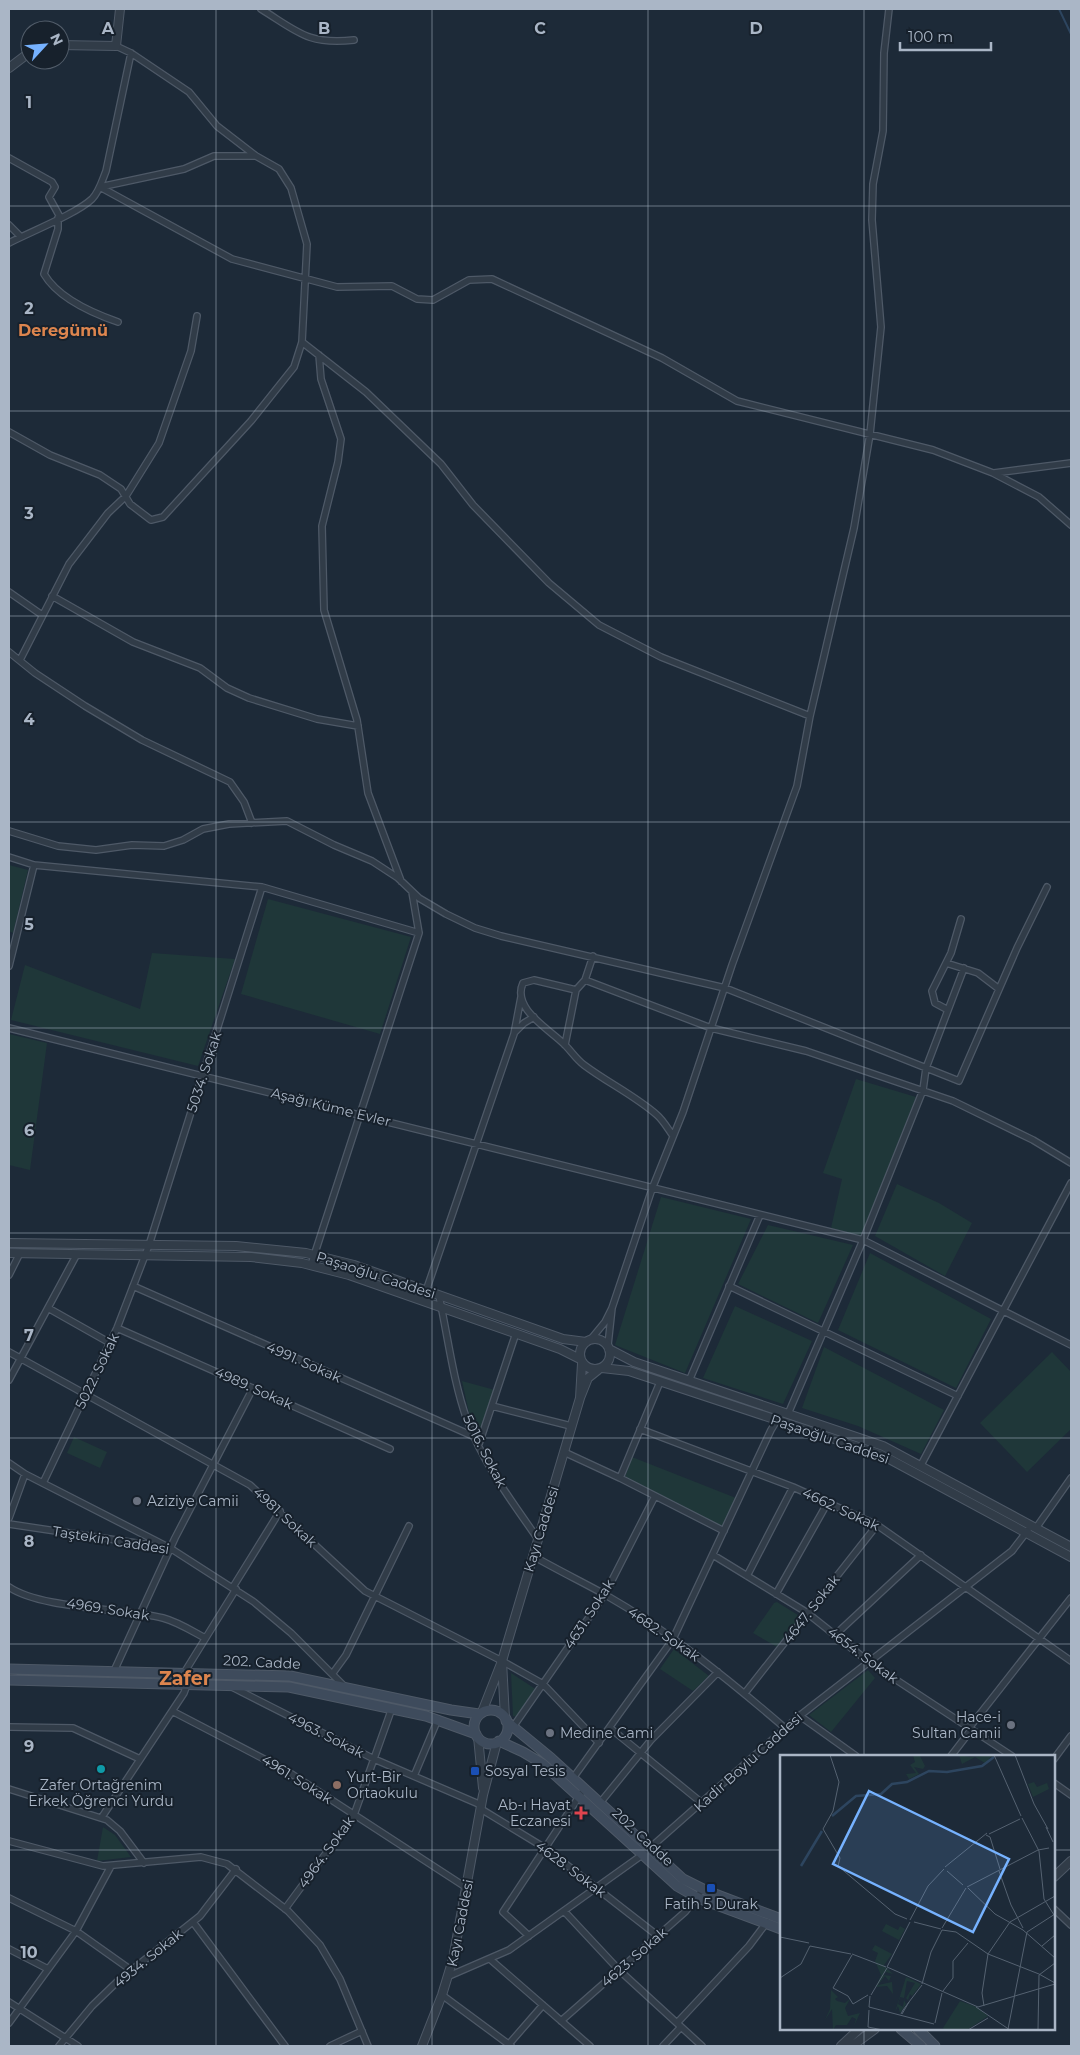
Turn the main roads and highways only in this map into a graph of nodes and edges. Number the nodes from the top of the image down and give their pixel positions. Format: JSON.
{"nodes":[{"id":1,"x":9,"y":1669,"type":"edge"},
{"id":2,"x":9,"y":1680,"type":"edge"},
{"id":3,"x":481,"y":1713,"type":"junction"},
{"id":4,"x":508,"y":1722,"type":"junction"},
{"id":5,"x":477,"y":1735,"type":"junction"},
{"id":6,"x":498,"y":1741,"type":"junction"},
{"id":7,"x":582,"y":1792,"type":"junction"},
{"id":8,"x":777,"y":1917,"type":"edge"},
{"id":9,"x":780,"y":1929,"type":"edge"},
{"id":10,"x":902,"y":2030,"type":"edge"},
{"id":11,"x":919,"y":2030,"type":"edge"},
{"id":12,"x":921,"y":2046,"type":"edge"},
{"id":13,"x":935,"y":2046,"type":"edge"}],
"edges":[{"from":1,"to":3,"type":"main road","name":"202. Cadde"},
{"from":2,"to":5,"type":"main road","name":"202. Cadde"},
{"from":3,"to":4,"type":"main road"},
{"from":3,"to":5,"type":"main road"},
{"from":4,"to":6,"type":"main road"},
{"from":4,"to":7,"type":"main road","name":"202. Cadde"},
{"from":5,"to":6,"type":"main road"},
{"from":6,"to":7,"type":"main road","name":"202. Cadde"},
{"from":7,"to":8,"type":"main road","name":"202. Cadde"},
{"from":7,"to":9,"type":"main road","name":"202. Cadde"},
{"from":10,"to":12,"type":"main road"},
{"from":11,"to":13,"type":"main road"}]}
